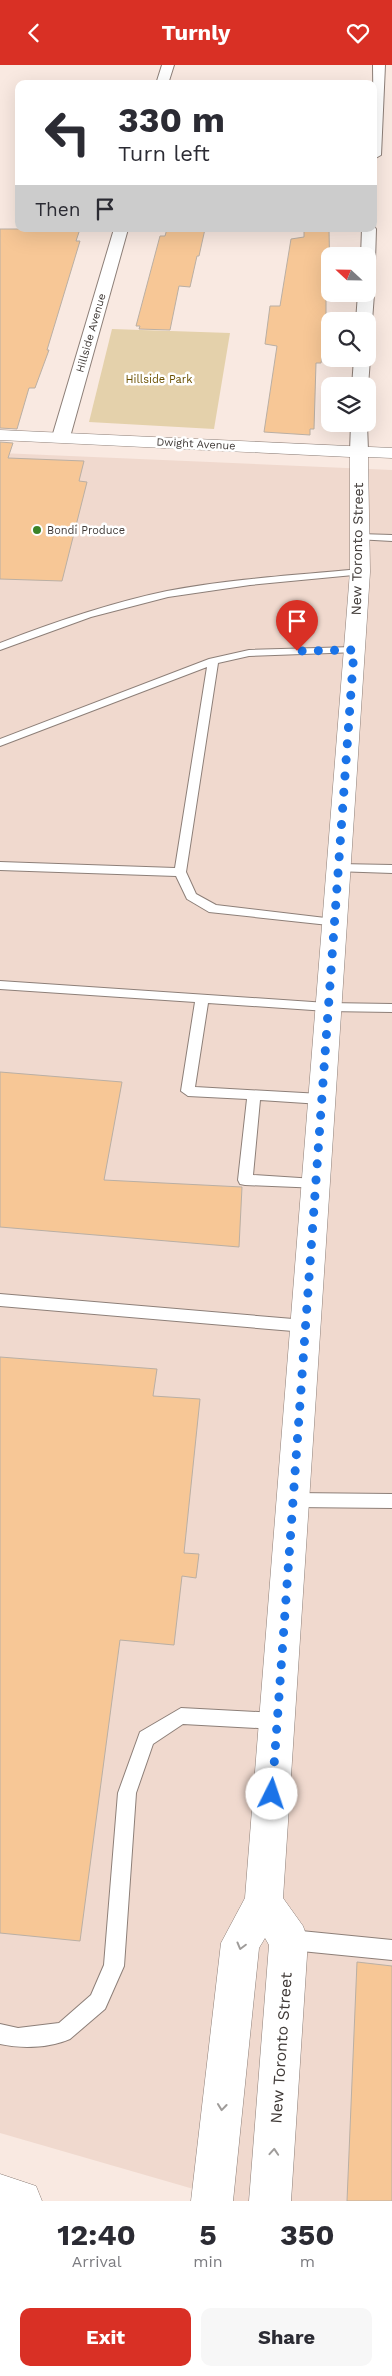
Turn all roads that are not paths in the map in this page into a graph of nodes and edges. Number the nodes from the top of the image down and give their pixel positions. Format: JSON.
{"nodes":[{"id":1,"x":168,"y":65,"type":"edge"},
{"id":2,"x":379,"y":65,"type":"edge"},
{"id":3,"x":163,"y":80,"type":"edge"},
{"id":4,"x":377,"y":101,"type":"edge"},
{"id":5,"x":120,"y":232,"type":"edge"},
{"id":6,"x":369,"y":232,"type":"edge"},
{"id":7,"x":368,"y":247,"type":"edge"},
{"id":8,"x":359,"y":432,"type":"edge"},
{"id":9,"x":0,"y":435,"type":"edge"},
{"id":10,"x":61,"y":437,"type":"junction"},
{"id":11,"x":359,"y":451,"type":"junction"},
{"id":12,"x":392,"y":453,"type":"edge"},
{"id":13,"x":359,"y":537,"type":"junction"},
{"id":14,"x":392,"y":538,"type":"edge"},
{"id":15,"x":360,"y":572,"type":"junction"},
{"id":16,"x":2,"y":645,"type":"edge"},
{"id":17,"x":354,"y":650,"type":"junction"},
{"id":18,"x":213,"y":661,"type":"junction"},
{"id":19,"x":0,"y":743,"type":"edge"},
{"id":20,"x":0,"y":866,"type":"edge"},
{"id":21,"x":338,"y":868,"type":"junction"},
{"id":22,"x":392,"y":869,"type":"edge"},
{"id":23,"x":180,"y":872,"type":"junction"},
{"id":24,"x":334,"y":923,"type":"junction"},
{"id":25,"x":0,"y":985,"type":"edge"},
{"id":26,"x":202,"y":998,"type":"junction"},
{"id":27,"x":327,"y":1007,"type":"junction"},
{"id":28,"x":392,"y":1008,"type":"edge"},
{"id":29,"x":254,"y":1095,"type":"junction"},
{"id":30,"x":321,"y":1099,"type":"junction"},
{"id":31,"x":315,"y":1184,"type":"junction"},
{"id":32,"x":0,"y":1300,"type":"edge"},
{"id":33,"x":305,"y":1326,"type":"junction"},
{"id":34,"x":293,"y":1500,"type":"junction"},
{"id":35,"x":392,"y":1501,"type":"edge"},
{"id":36,"x":277,"y":1721,"type":"junction"},
{"id":37,"x":264,"y":1903,"type":"junction"},
{"id":38,"x":289,"y":1940,"type":"junction"},
{"id":39,"x":392,"y":1950,"type":"edge"},
{"id":40,"x":0,"y":2034,"type":"edge"},
{"id":41,"x":0,"y":2195,"type":"edge"},
{"id":42,"x":21,"y":2201,"type":"edge"},
{"id":43,"x":212,"y":2201,"type":"edge"},
{"id":44,"x":270,"y":2201,"type":"edge"}],
"edges":[{"from":1,"to":3,"type":"street"},
{"from":2,"to":4,"type":"street"},
{"from":5,"to":10,"type":"street","name":"Hillside Avenue"},
{"from":6,"to":7,"type":"street"},
{"from":8,"to":11,"type":"street"},
{"from":9,"to":10,"type":"street","name":"Dwight Avenue"},
{"from":10,"to":11,"type":"street","name":"Dwight Avenue"},
{"from":11,"to":12,"type":"street","name":"Dwight Avenue"},
{"from":11,"to":13,"type":"street","name":"New Toronto Street"},
{"from":13,"to":14,"type":"lane"},
{"from":13,"to":15,"type":"street","name":"New Toronto Street"},
{"from":15,"to":16,"type":"lane"},
{"from":15,"to":17,"type":"street","name":"New Toronto Street"},
{"from":17,"to":18,"type":"lane"},
{"from":17,"to":21,"type":"street","name":"New Toronto Street"},
{"from":18,"to":19,"type":"lane"},
{"from":18,"to":23,"type":"lane"},
{"from":20,"to":23,"type":"lane"},
{"from":21,"to":22,"type":"lane"},
{"from":21,"to":24,"type":"street","name":"New Toronto Street"},
{"from":23,"to":24,"type":"lane"},
{"from":24,"to":27,"type":"street","name":"New Toronto Street"},
{"from":25,"to":26,"type":"lane"},
{"from":26,"to":27,"type":"lane"},
{"from":26,"to":29,"type":"lane"},
{"from":27,"to":28,"type":"lane"},
{"from":27,"to":30,"type":"street","name":"New Toronto Street"},
{"from":29,"to":30,"type":"lane"},
{"from":29,"to":31,"type":"lane"},
{"from":30,"to":31,"type":"street","name":"New Toronto Street"},
{"from":31,"to":33,"type":"street","name":"New Toronto Street"},
{"from":32,"to":33,"type":"lane"},
{"from":33,"to":34,"type":"street","name":"New Toronto Street"},
{"from":34,"to":35,"type":"lane"},
{"from":34,"to":36,"type":"street","name":"New Toronto Street"},
{"from":36,"to":37,"type":"street","name":"New Toronto Street"},
{"from":36,"to":40,"type":"lane"},
{"from":37,"to":38,"type":"street"},
{"from":37,"to":43,"type":"street","name":"New Toronto Street","one_way":true},
{"from":38,"to":39,"type":"lane"},
{"from":44,"to":38,"type":"street","name":"New Toronto Street","one_way":true},
{"from":41,"to":42,"type":"street"}]}
